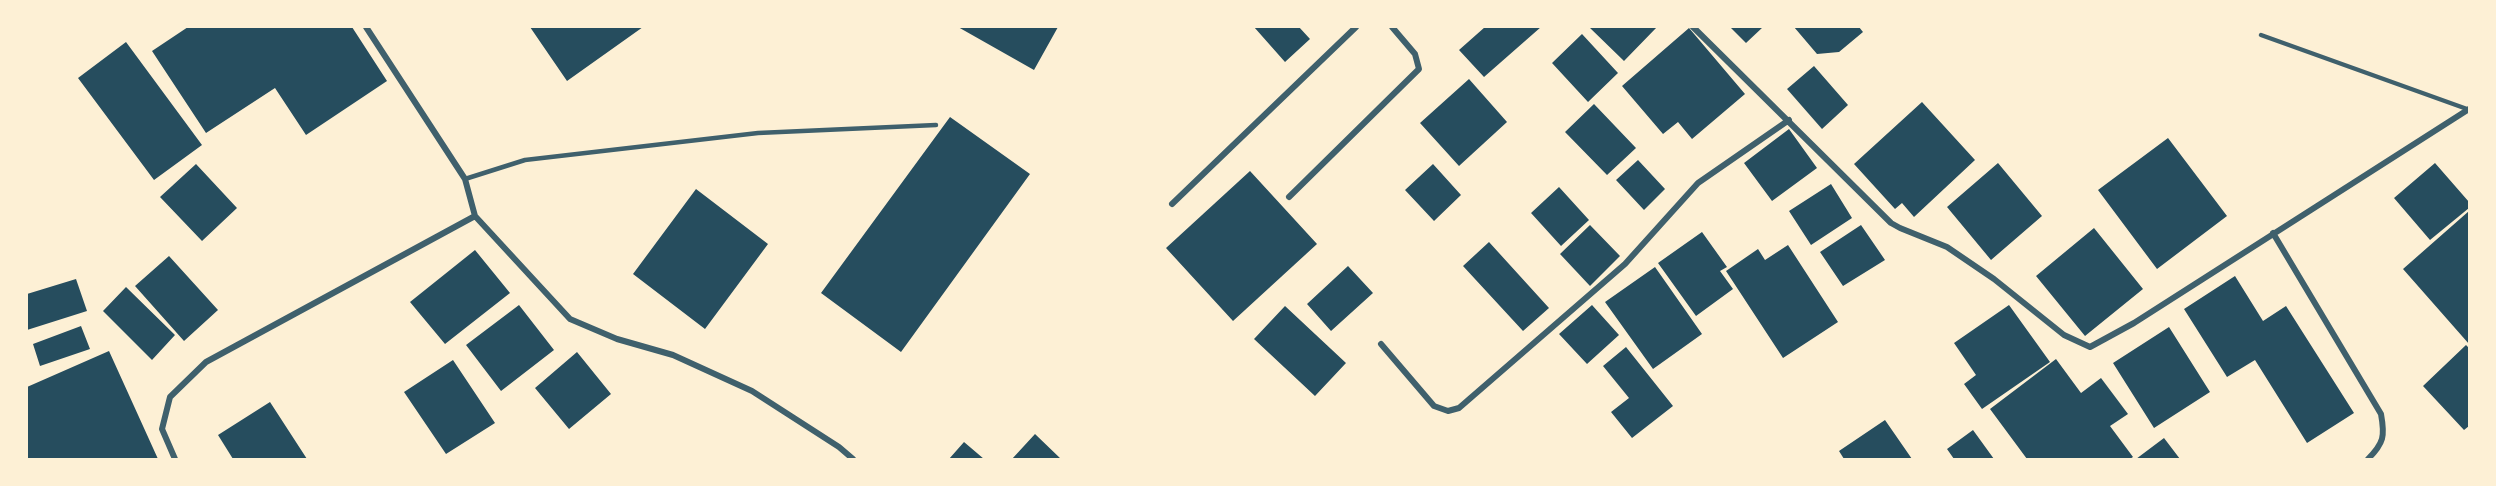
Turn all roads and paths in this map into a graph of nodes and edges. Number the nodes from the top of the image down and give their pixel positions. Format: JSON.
{"nodes":[{"id":1,"x":366,"y":27,"type":"edge"},
{"id":2,"x":1356,"y":27,"type":"edge"},
{"id":3,"x":1392,"y":27,"type":"edge"},
{"id":4,"x":1693,"y":27,"type":"edge"},
{"id":5,"x":2261,"y":35,"type":"dead end"},
{"id":6,"x":2468,"y":109,"type":"edge"},
{"id":7,"x":1789,"y":120,"type":"junction"},
{"id":8,"x":936,"y":125,"type":"dead end"},
{"id":9,"x":465,"y":179,"type":"junction"},
{"id":10,"x":1289,"y":197,"type":"dead end"},
{"id":11,"x":1172,"y":204,"type":"dead end"},
{"id":12,"x":475,"y":216,"type":"junction"},
{"id":13,"x":2273,"y":233,"type":"junction"},
{"id":14,"x":1381,"y":344,"type":"dead end"},
{"id":15,"x":175,"y":459,"type":"edge"},
{"id":16,"x":853,"y":459,"type":"edge"},
{"id":17,"x":2368,"y":459,"type":"edge"}],
"edges":[{"from":1,"to":9,"type":"street"},
{"from":2,"to":11,"type":"street"},
{"from":3,"to":10,"type":"street"},
{"from":4,"to":7,"type":"street"},
{"from":5,"to":6,"type":"lane"},
{"from":6,"to":13,"type":"street"},
{"from":7,"to":13,"type":"street"},
{"from":7,"to":14,"type":"street"},
{"from":8,"to":9,"type":"lane"},
{"from":9,"to":12,"type":"street"},
{"from":12,"to":15,"type":"street"},
{"from":12,"to":16,"type":"street"},
{"from":13,"to":17,"type":"street"}]}
